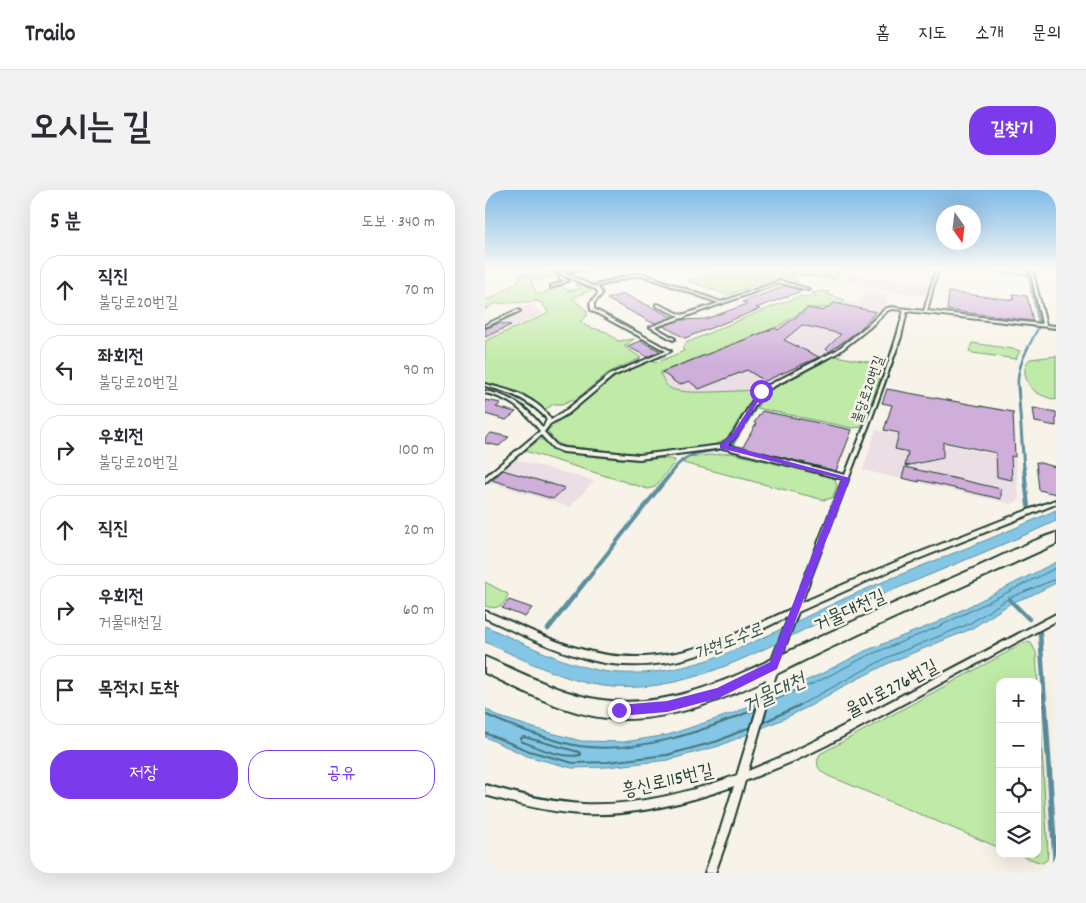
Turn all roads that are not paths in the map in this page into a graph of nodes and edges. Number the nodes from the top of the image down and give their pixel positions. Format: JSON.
{"nodes":[{"id":1,"x":594,"y":301,"type":"edge"},
{"id":2,"x":717,"y":301,"type":"edge"},
{"id":3,"x":723,"y":301,"type":"edge"},
{"id":4,"x":929,"y":301,"type":"edge"},
{"id":5,"x":1038,"y":301,"type":"edge"},
{"id":6,"x":720,"y":302,"type":"junction"},
{"id":7,"x":657,"y":304,"type":"dead end"},
{"id":8,"x":906,"y":309,"type":"junction"},
{"id":9,"x":518,"y":311,"type":"dead end"},
{"id":10,"x":927,"y":311,"type":"junction"},
{"id":11,"x":683,"y":316,"type":"junction"},
{"id":12,"x":646,"y":323,"type":"dead end"},
{"id":13,"x":485,"y":326,"type":"edge"},
{"id":14,"x":1044,"y":326,"type":"junction"},
{"id":15,"x":652,"y":327,"type":"junction"},
{"id":16,"x":1056,"y":327,"type":"edge"},
{"id":17,"x":673,"y":338,"type":"dead end"},
{"id":18,"x":485,"y":385,"type":"edge"},
{"id":19,"x":485,"y":392,"type":"edge"},
{"id":20,"x":549,"y":423,"type":"junction"},
{"id":21,"x":542,"y":431,"type":"junction"},
{"id":22,"x":723,"y":446,"type":"junction"},
{"id":23,"x":847,"y":478,"type":"junction"},
{"id":24,"x":485,"y":480,"type":"edge"},
{"id":25,"x":1056,"y":502,"type":"edge"},
{"id":26,"x":1056,"y":538,"type":"edge"},
{"id":27,"x":485,"y":614,"type":"edge"},
{"id":28,"x":793,"y":614,"type":"junction"},
{"id":29,"x":1056,"y":618,"type":"edge"},
{"id":30,"x":485,"y":664,"type":"edge"},
{"id":31,"x":774,"y":667,"type":"junction"},
{"id":32,"x":739,"y":780,"type":"junction"},
{"id":33,"x":485,"y":790,"type":"edge"},
{"id":34,"x":710,"y":873,"type":"edge"}],
"edges":[{"from":1,"to":20,"type":"lane"},
{"from":2,"to":6,"type":"lane"},
{"from":3,"to":6,"type":"lane"},
{"from":4,"to":10,"type":"lane"},
{"from":5,"to":14,"type":"lane"},
{"from":6,"to":11,"type":"lane"},
{"from":7,"to":11,"type":"lane"},
{"from":8,"to":10,"type":"lane"},
{"from":8,"to":22,"type":"lane","name":"불당로20번길"},
{"from":8,"to":23,"type":"lane","name":"불당로20번길"},
{"from":9,"to":13,"type":"lane"},
{"from":10,"to":14,"type":"lane"},
{"from":11,"to":15,"type":"lane"},
{"from":12,"to":15,"type":"lane"},
{"from":14,"to":16,"type":"lane"},
{"from":15,"to":17,"type":"lane"},
{"from":18,"to":20,"type":"lane"},
{"from":19,"to":21,"type":"lane"},
{"from":20,"to":21,"type":"lane"},
{"from":21,"to":22,"type":"lane"},
{"from":21,"to":24,"type":"lane"},
{"from":22,"to":23,"type":"lane"},
{"from":23,"to":28,"type":"lane","name":"불당로20번길"},
{"from":25,"to":28,"type":"lane"},
{"from":26,"to":31,"type":"street","name":"거물대천길"},
{"from":27,"to":28,"type":"lane"},
{"from":28,"to":31,"type":"lane","name":"불당로20번길"},
{"from":29,"to":32,"type":"lane","name":"율마로276번길"},
{"from":30,"to":31,"type":"street","name":"거물대천길"},
{"from":31,"to":32,"type":"lane","name":"불당로20번길"},
{"from":32,"to":33,"type":"lane","name":"흥신로115번길"},
{"from":32,"to":34,"type":"lane","name":"불당로20번길"}]}
